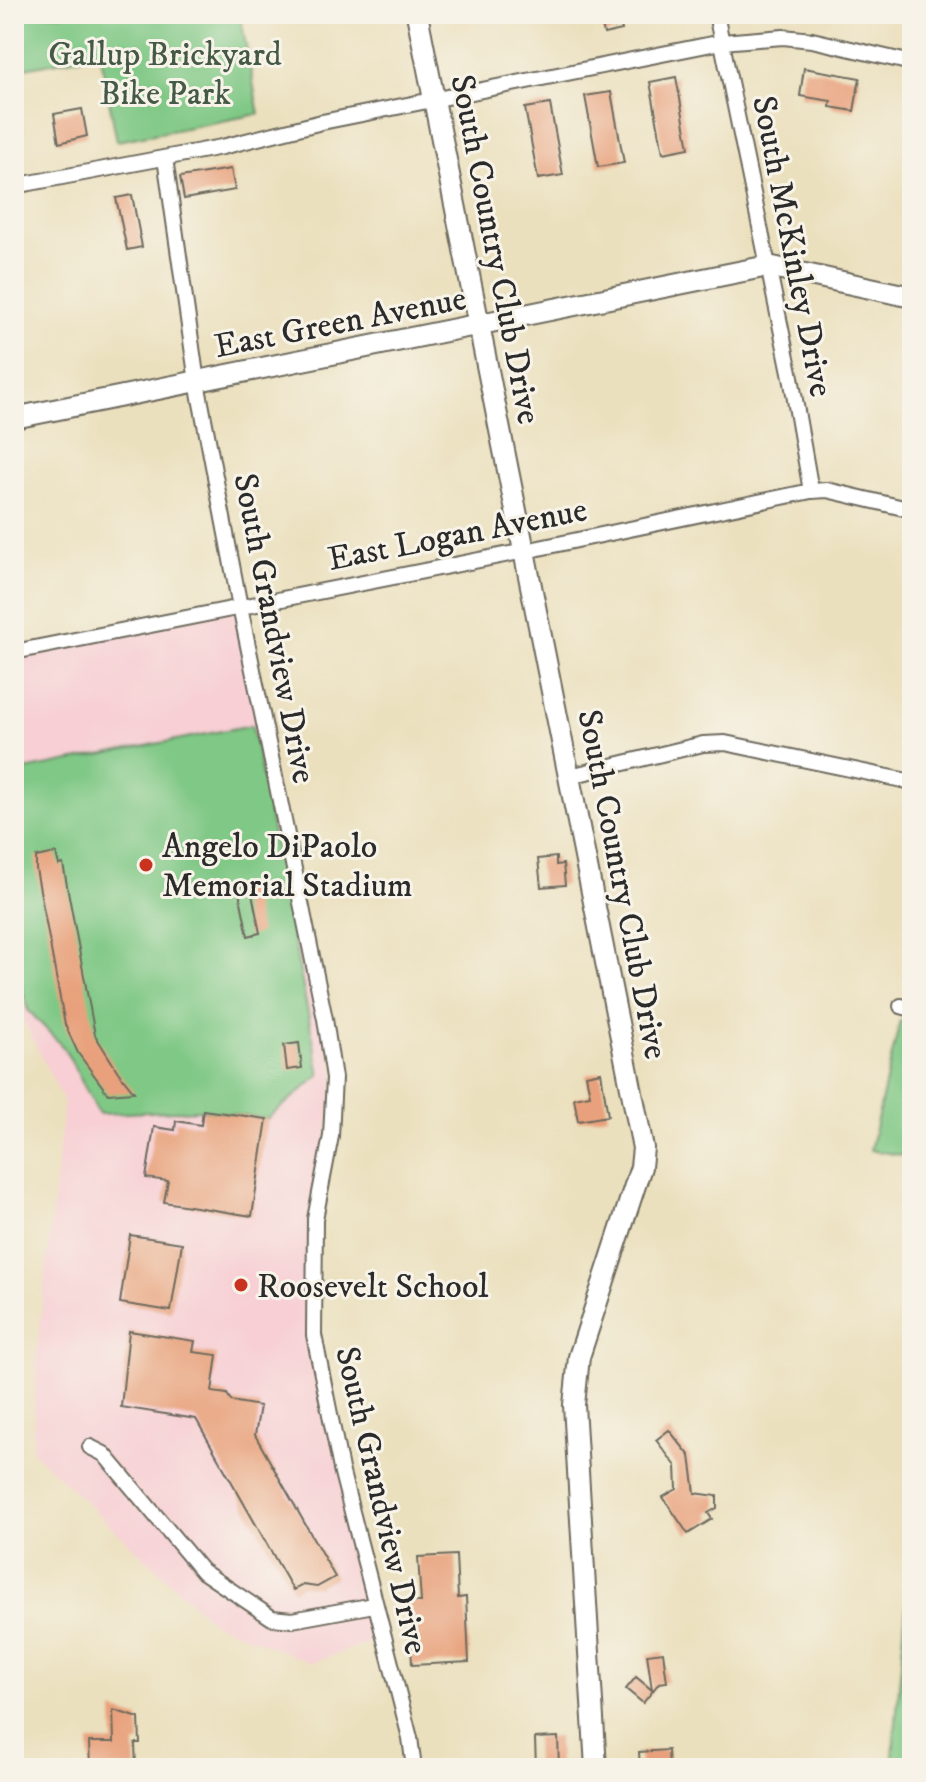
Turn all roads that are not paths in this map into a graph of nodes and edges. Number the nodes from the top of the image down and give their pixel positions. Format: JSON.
{"nodes":[{"id":1,"x":417,"y":14,"type":"edge"},
{"id":2,"x":716,"y":14,"type":"edge"},
{"id":3,"x":722,"y":42,"type":"junction"},
{"id":4,"x":912,"y":63,"type":"edge"},
{"id":5,"x":435,"y":101,"type":"junction"},
{"id":6,"x":165,"y":158,"type":"junction"},
{"id":7,"x":14,"y":186,"type":"edge"},
{"id":8,"x":768,"y":266,"type":"junction"},
{"id":9,"x":912,"y":297,"type":"edge"},
{"id":10,"x":480,"y":326,"type":"junction"},
{"id":11,"x":197,"y":382,"type":"junction"},
{"id":12,"x":14,"y":418,"type":"edge"},
{"id":13,"x":811,"y":491,"type":"junction"},
{"id":14,"x":912,"y":510,"type":"edge"},
{"id":15,"x":525,"y":551,"type":"junction"},
{"id":16,"x":240,"y":607,"type":"junction"},
{"id":17,"x":14,"y":652,"type":"edge"},
{"id":18,"x":570,"y":776,"type":"junction"},
{"id":19,"x":911,"y":779,"type":"edge"},
{"id":20,"x":90,"y":1447,"type":"dead end"},
{"id":21,"x":374,"y":1605,"type":"junction"},
{"id":22,"x":414,"y":1768,"type":"edge"},
{"id":23,"x":596,"y":1768,"type":"edge"}],
"edges":[{"from":1,"to":5,"type":"main road","name":"South Country Club Drive"},
{"from":2,"to":3,"type":"street","name":"South McKinley Drive"},
{"from":3,"to":4,"type":"street"},
{"from":3,"to":5,"type":"street"},
{"from":3,"to":8,"type":"street","name":"South McKinley Drive"},
{"from":5,"to":6,"type":"street"},
{"from":5,"to":10,"type":"main road","name":"South Country Club Drive"},
{"from":6,"to":7,"type":"street"},
{"from":6,"to":11,"type":"street","name":"South Grandview Drive"},
{"from":8,"to":9,"type":"main road","name":"East Green Avenue"},
{"from":8,"to":10,"type":"main road","name":"East Green Avenue"},
{"from":8,"to":13,"type":"street","name":"South McKinley Drive"},
{"from":10,"to":11,"type":"main road","name":"East Green Avenue"},
{"from":10,"to":15,"type":"main road","name":"South Country Club Drive"},
{"from":11,"to":12,"type":"main road","name":"East Green Avenue"},
{"from":11,"to":16,"type":"street","name":"South Grandview Drive"},
{"from":13,"to":14,"type":"street","name":"East Logan Avenue"},
{"from":13,"to":15,"type":"street","name":"East Logan Avenue"},
{"from":15,"to":16,"type":"street","name":"East Logan Avenue"},
{"from":15,"to":18,"type":"main road","name":"South Country Club Drive"},
{"from":16,"to":17,"type":"street","name":"East Logan Avenue"},
{"from":16,"to":21,"type":"street","name":"South Grandview Drive"},
{"from":18,"to":19,"type":"street"},
{"from":18,"to":23,"type":"main road","name":"South Country Club Drive"},
{"from":20,"to":21,"type":"street"},
{"from":21,"to":22,"type":"street","name":"South Grandview Drive"}]}
